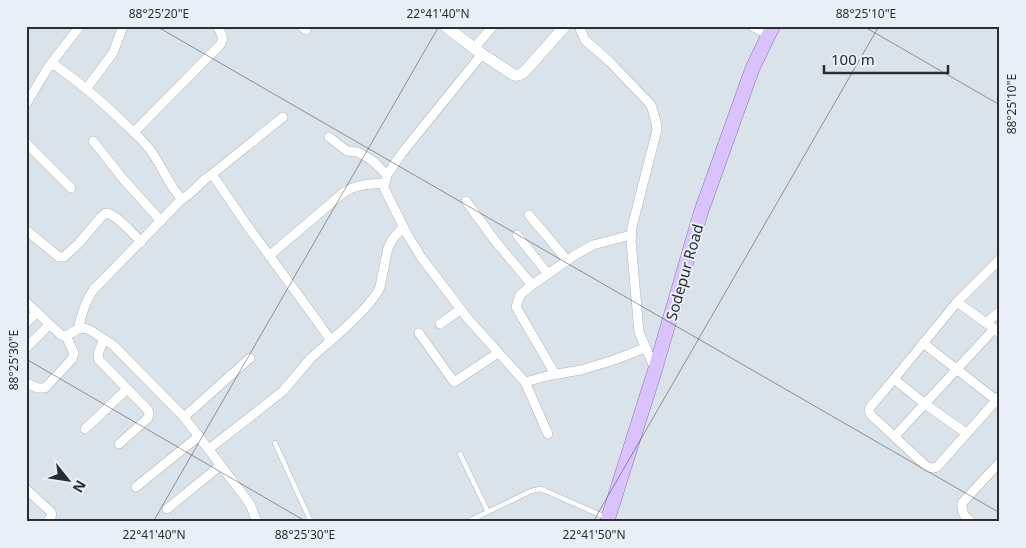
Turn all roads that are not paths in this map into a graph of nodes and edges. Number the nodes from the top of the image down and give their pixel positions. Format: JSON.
{"nodes":[{"id":1,"x":80,"y":26,"type":"edge"},
{"id":2,"x":123,"y":26,"type":"edge"},
{"id":3,"x":217,"y":26,"type":"edge"},
{"id":4,"x":445,"y":26,"type":"edge"},
{"id":5,"x":493,"y":26,"type":"edge"},
{"id":6,"x":564,"y":26,"type":"edge"},
{"id":7,"x":579,"y":26,"type":"edge"},
{"id":8,"x":752,"y":26,"type":"edge"},
{"id":9,"x":771,"y":30,"type":"edge"},
{"id":10,"x":478,"y":51,"type":"junction"},
{"id":11,"x":49,"y":66,"type":"junction"},
{"id":12,"x":86,"y":89,"type":"junction"},
{"id":13,"x":26,"y":104,"type":"edge"},
{"id":14,"x":283,"y":118,"type":"dead end"},
{"id":15,"x":134,"y":132,"type":"junction"},
{"id":16,"x":329,"y":137,"type":"dead end"},
{"id":17,"x":93,"y":141,"type":"dead end"},
{"id":18,"x":26,"y":142,"type":"edge"},
{"id":19,"x":30,"y":153,"type":"edge"},
{"id":20,"x":211,"y":175,"type":"junction"},
{"id":21,"x":386,"y":179,"type":"junction"},
{"id":22,"x":71,"y":188,"type":"dead end"},
{"id":23,"x":182,"y":199,"type":"junction"},
{"id":24,"x":466,"y":201,"type":"dead end"},
{"id":25,"x":529,"y":215,"type":"dead end"},
{"id":26,"x":161,"y":222,"type":"junction"},
{"id":27,"x":403,"y":227,"type":"junction"},
{"id":28,"x":26,"y":230,"type":"edge"},
{"id":29,"x":517,"y":235,"type":"dead end"},
{"id":30,"x":631,"y":235,"type":"junction"},
{"id":31,"x":141,"y":242,"type":"junction"},
{"id":32,"x":269,"y":256,"type":"junction"},
{"id":33,"x":1000,"y":258,"type":"edge"},
{"id":34,"x":566,"y":260,"type":"junction"},
{"id":35,"x":548,"y":274,"type":"junction"},
{"id":36,"x":532,"y":285,"type":"junction"},
{"id":37,"x":26,"y":302,"type":"edge"},
{"id":38,"x":957,"y":302,"type":"junction"},
{"id":39,"x":461,"y":309,"type":"junction"},
{"id":40,"x":1000,"y":311,"type":"edge"},
{"id":41,"x":36,"y":312,"type":"junction"},
{"id":42,"x":26,"y":323,"type":"edge"},
{"id":43,"x":440,"y":324,"type":"dead end"},
{"id":44,"x":49,"y":325,"type":"junction"},
{"id":45,"x":993,"y":328,"type":"edge"},
{"id":46,"x":78,"y":329,"type":"junction"},
{"id":47,"x":419,"y":333,"type":"dead end"},
{"id":48,"x":66,"y":336,"type":"junction"},
{"id":49,"x":104,"y":340,"type":"junction"},
{"id":50,"x":328,"y":343,"type":"junction"},
{"id":51,"x":923,"y":343,"type":"junction"},
{"id":52,"x":26,"y":348,"type":"edge"},
{"id":53,"x":645,"y":348,"type":"junction"},
{"id":54,"x":498,"y":353,"type":"junction"},
{"id":55,"x":250,"y":358,"type":"dead end"},
{"id":56,"x":957,"y":369,"type":"junction"},
{"id":57,"x":655,"y":370,"type":"junction"},
{"id":58,"x":555,"y":374,"type":"junction"},
{"id":59,"x":894,"y":379,"type":"junction"},
{"id":60,"x":525,"y":382,"type":"junction"},
{"id":61,"x":26,"y":383,"type":"edge"},
{"id":62,"x":127,"y":389,"type":"junction"},
{"id":63,"x":998,"y":398,"type":"edge"},
{"id":64,"x":925,"y":404,"type":"junction"},
{"id":65,"x":184,"y":417,"type":"junction"},
{"id":66,"x":85,"y":429,"type":"dead end"},
{"id":67,"x":966,"y":433,"type":"junction"},
{"id":68,"x":548,"y":434,"type":"dead end"},
{"id":69,"x":199,"y":436,"type":"junction"},
{"id":70,"x":895,"y":436,"type":"junction"},
{"id":71,"x":275,"y":443,"type":"dead end"},
{"id":72,"x":119,"y":444,"type":"dead end"},
{"id":73,"x":209,"y":449,"type":"junction"},
{"id":74,"x":460,"y":454,"type":"dead end"},
{"id":75,"x":1000,"y":462,"type":"edge"},
{"id":76,"x":221,"y":465,"type":"junction"},
{"id":77,"x":136,"y":487,"type":"dead end"},
{"id":78,"x":26,"y":489,"type":"edge"},
{"id":79,"x":167,"y":509,"type":"dead end"},
{"id":80,"x":488,"y":512,"type":"junction"},
{"id":81,"x":608,"y":520,"type":"edge"},
{"id":82,"x":255,"y":521,"type":"edge"},
{"id":83,"x":47,"y":522,"type":"edge"},
{"id":84,"x":311,"y":522,"type":"edge"},
{"id":85,"x":467,"y":522,"type":"edge"},
{"id":86,"x":971,"y":522,"type":"edge"}],
"edges":[{"from":1,"to":11,"type":"street"},
{"from":2,"to":12,"type":"street"},
{"from":3,"to":15,"type":"street"},
{"from":4,"to":10,"type":"street"},
{"from":5,"to":10,"type":"street"},
{"from":6,"to":10,"type":"street"},
{"from":7,"to":30,"type":"street"},
{"from":8,"to":9,"type":"street"},
{"from":9,"to":57,"type":"main road","name":"Sodepur Road"},
{"from":10,"to":21,"type":"street"},
{"from":11,"to":12,"type":"street"},
{"from":11,"to":13,"type":"street"},
{"from":12,"to":15,"type":"street"},
{"from":14,"to":20,"type":"street"},
{"from":15,"to":23,"type":"street"},
{"from":16,"to":21,"type":"street"},
{"from":17,"to":26,"type":"street"},
{"from":18,"to":19,"type":"street"},
{"from":19,"to":22,"type":"street"},
{"from":20,"to":23,"type":"street"},
{"from":20,"to":32,"type":"street"},
{"from":21,"to":27,"type":"street"},
{"from":21,"to":32,"type":"street"},
{"from":23,"to":26,"type":"street"},
{"from":24,"to":36,"type":"street"},
{"from":25,"to":34,"type":"street"},
{"from":26,"to":31,"type":"street"},
{"from":27,"to":39,"type":"street"},
{"from":27,"to":50,"type":"street"},
{"from":28,"to":31,"type":"street"},
{"from":29,"to":35,"type":"street"},
{"from":30,"to":34,"type":"street"},
{"from":30,"to":53,"type":"street"},
{"from":31,"to":46,"type":"street"},
{"from":32,"to":50,"type":"street"},
{"from":33,"to":38,"type":"street"},
{"from":34,"to":35,"type":"street"},
{"from":35,"to":36,"type":"street"},
{"from":36,"to":58,"type":"street"},
{"from":37,"to":41,"type":"street"},
{"from":38,"to":45,"type":"street"},
{"from":38,"to":51,"type":"street"},
{"from":39,"to":43,"type":"street"},
{"from":39,"to":54,"type":"street"},
{"from":40,"to":45,"type":"street"},
{"from":41,"to":42,"type":"street"},
{"from":41,"to":44,"type":"street"},
{"from":44,"to":48,"type":"street"},
{"from":44,"to":52,"type":"street"},
{"from":45,"to":56,"type":"street"},
{"from":46,"to":48,"type":"street"},
{"from":46,"to":49,"type":"street"},
{"from":47,"to":54,"type":"street"},
{"from":48,"to":61,"type":"street"},
{"from":49,"to":62,"type":"street"},
{"from":49,"to":65,"type":"street"},
{"from":50,"to":73,"type":"street"},
{"from":51,"to":56,"type":"street"},
{"from":51,"to":59,"type":"street"},
{"from":53,"to":57,"type":"street"},
{"from":53,"to":58,"type":"street"},
{"from":54,"to":60,"type":"street"},
{"from":55,"to":65,"type":"street"},
{"from":56,"to":63,"type":"street"},
{"from":56,"to":64,"type":"street"},
{"from":57,"to":81,"type":"main road","name":"Sodepur Road"},
{"from":58,"to":60,"type":"street"},
{"from":59,"to":64,"type":"street"},
{"from":59,"to":70,"type":"street"},
{"from":60,"to":68,"type":"street"},
{"from":62,"to":66,"type":"street"},
{"from":62,"to":72,"type":"street"},
{"from":63,"to":67,"type":"street"},
{"from":64,"to":67,"type":"street"},
{"from":64,"to":70,"type":"street"},
{"from":65,"to":69,"type":"street"},
{"from":67,"to":70,"type":"street"},
{"from":69,"to":73,"type":"street"},
{"from":69,"to":77,"type":"street"},
{"from":71,"to":84,"type":"lane"},
{"from":73,"to":76,"type":"street"},
{"from":74,"to":80,"type":"lane"},
{"from":75,"to":86,"type":"street"},
{"from":76,"to":79,"type":"street"},
{"from":76,"to":82,"type":"street"},
{"from":78,"to":83,"type":"street"},
{"from":80,"to":81,"type":"lane"},
{"from":80,"to":85,"type":"lane"}]}
